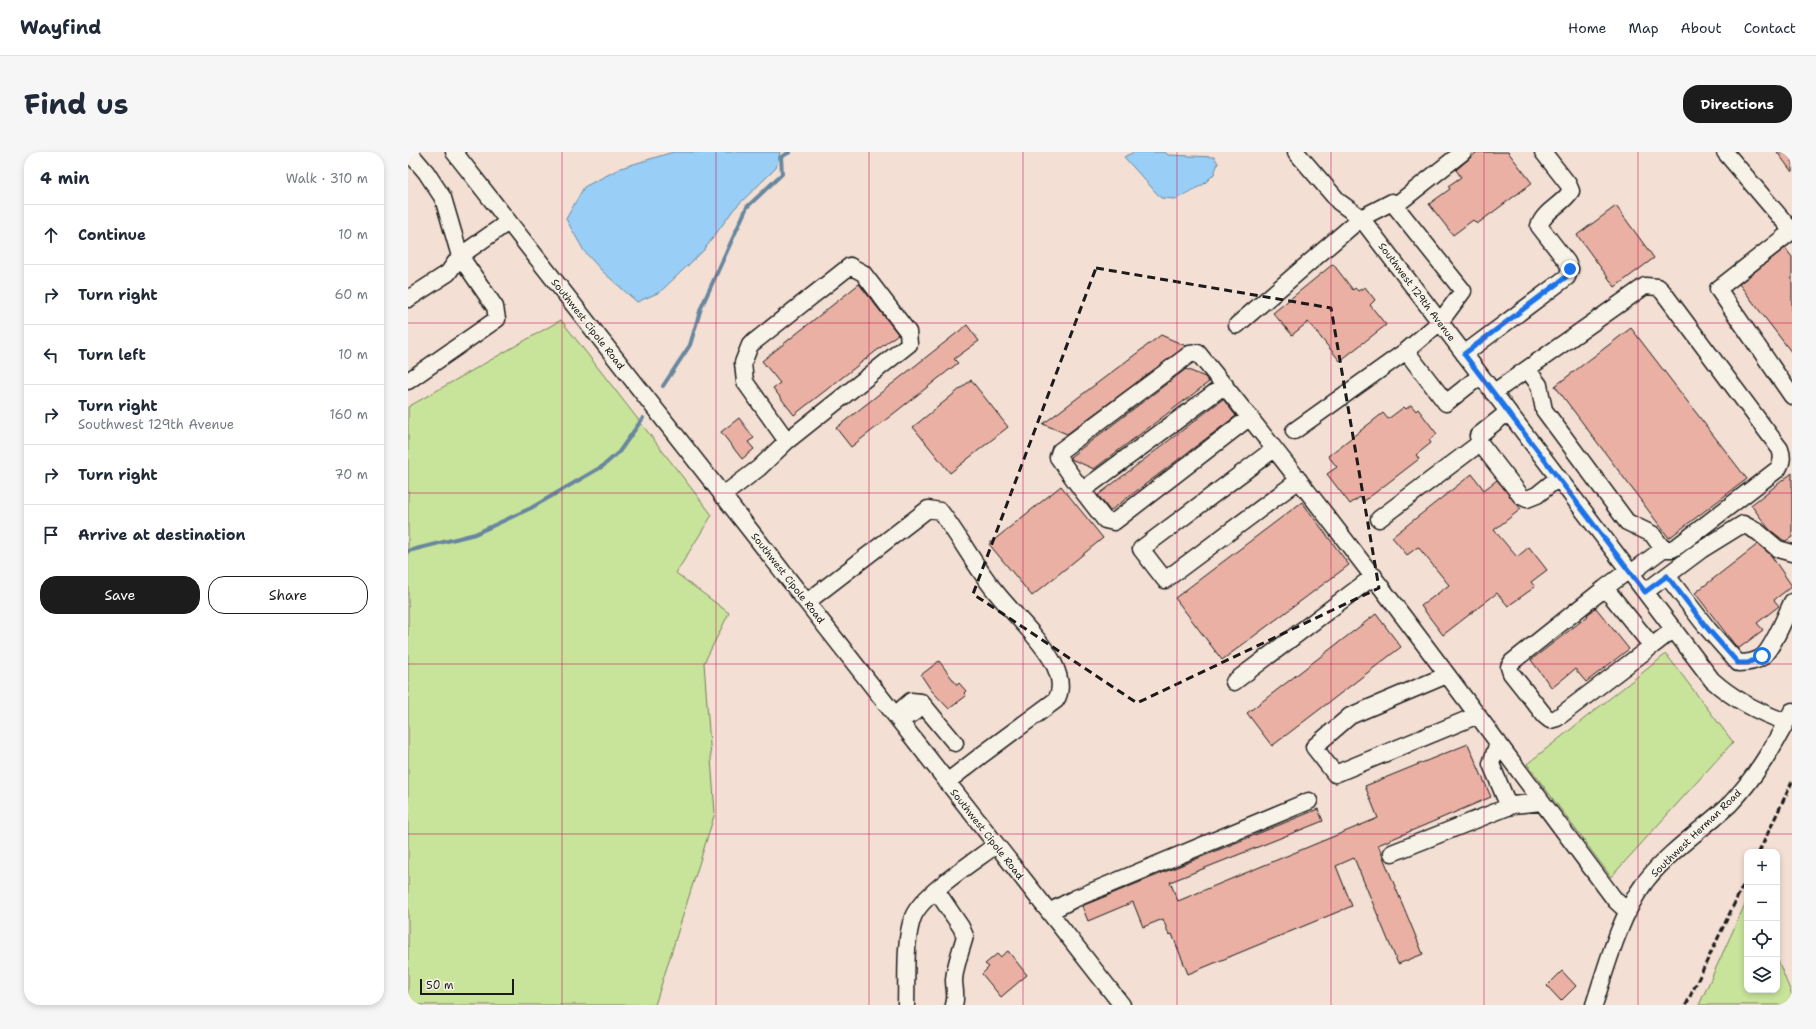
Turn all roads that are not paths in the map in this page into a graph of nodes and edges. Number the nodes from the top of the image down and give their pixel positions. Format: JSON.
{"nodes":[{"id":1,"x":410,"y":152,"type":"edge"},
{"id":2,"x":454,"y":152,"type":"edge"},
{"id":3,"x":1296,"y":152,"type":"edge"},
{"id":4,"x":1463,"y":152,"type":"edge"},
{"id":5,"x":1543,"y":152,"type":"edge"},
{"id":6,"x":1725,"y":152,"type":"edge"},
{"id":7,"x":1396,"y":205,"type":"junction"},
{"id":8,"x":1361,"y":218,"type":"junction"},
{"id":9,"x":508,"y":222,"type":"junction"},
{"id":10,"x":1792,"y":231,"type":"edge"},
{"id":11,"x":460,"y":256,"type":"junction"},
{"id":12,"x":408,"y":299,"type":"edge"},
{"id":13,"x":1440,"y":322,"type":"junction"},
{"id":14,"x":1237,"y":325,"type":"dead end"},
{"id":15,"x":1406,"y":351,"type":"junction"},
{"id":16,"x":1464,"y":354,"type":"junction"},
{"id":17,"x":1527,"y":369,"type":"junction"},
{"id":18,"x":1480,"y":376,"type":"junction"},
{"id":19,"x":408,"y":381,"type":"edge"},
{"id":20,"x":1225,"y":385,"type":"junction"},
{"id":21,"x":1493,"y":393,"type":"junction"},
{"id":22,"x":1792,"y":396,"type":"edge"},
{"id":23,"x":1508,"y":412,"type":"junction"},
{"id":24,"x":1250,"y":417,"type":"junction"},
{"id":25,"x":1294,"y":431,"type":"dead end"},
{"id":26,"x":787,"y":441,"type":"junction"},
{"id":27,"x":1480,"y":443,"type":"junction"},
{"id":28,"x":1274,"y":449,"type":"junction"},
{"id":29,"x":1558,"y":478,"type":"junction"},
{"id":30,"x":1299,"y":480,"type":"junction"},
{"id":31,"x":1081,"y":489,"type":"junction"},
{"id":32,"x":722,"y":496,"type":"junction"},
{"id":33,"x":1379,"y":519,"type":"dead end"},
{"id":34,"x":1663,"y":549,"type":"junction"},
{"id":35,"x":1792,"y":553,"type":"edge"},
{"id":36,"x":1630,"y":572,"type":"junction"},
{"id":37,"x":1374,"y":576,"type":"junction"},
{"id":38,"x":1667,"y":576,"type":"junction"},
{"id":39,"x":1605,"y":588,"type":"junction"},
{"id":40,"x":1645,"y":592,"type":"junction"},
{"id":41,"x":807,"y":602,"type":"junction"},
{"id":42,"x":1792,"y":602,"type":"edge"},
{"id":43,"x":1674,"y":629,"type":"junction"},
{"id":44,"x":1652,"y":646,"type":"junction"},
{"id":45,"x":1447,"y":675,"type":"junction"},
{"id":46,"x":1234,"y":682,"type":"dead end"},
{"id":47,"x":1478,"y":715,"type":"junction"},
{"id":48,"x":1789,"y":716,"type":"edge"},
{"id":49,"x":898,"y":719,"type":"junction"},
{"id":50,"x":1498,"y":742,"type":"junction"},
{"id":51,"x":955,"y":743,"type":"dead end"},
{"id":52,"x":947,"y":782,"type":"junction"},
{"id":53,"x":1309,"y":801,"type":"dead end"},
{"id":54,"x":1542,"y":802,"type":"junction"},
{"id":55,"x":1509,"y":807,"type":"junction"},
{"id":56,"x":996,"y":845,"type":"junction"},
{"id":57,"x":1392,"y":853,"type":"dead end"},
{"id":58,"x":936,"y":890,"type":"junction"},
{"id":59,"x":1049,"y":912,"type":"junction"},
{"id":60,"x":1628,"y":912,"type":"junction"},
{"id":61,"x":906,"y":1005,"type":"edge"},
{"id":62,"x":954,"y":1005,"type":"edge"},
{"id":63,"x":1122,"y":1005,"type":"edge"},
{"id":64,"x":1594,"y":1005,"type":"edge"}],
"edges":[{"from":1,"to":11,"type":"street"},
{"from":2,"to":9,"type":"street","name":"Southwest Cipole Road"},
{"from":3,"to":8,"type":"street","name":"Southwest 129th Avenue"},
{"from":4,"to":7,"type":"street"},
{"from":5,"to":16,"type":"street"},
{"from":6,"to":10,"type":"street"},
{"from":7,"to":8,"type":"street"},
{"from":7,"to":13,"type":"street"},
{"from":8,"to":13,"type":"street","name":"Southwest 129th Avenue"},
{"from":8,"to":14,"type":"street"},
{"from":9,"to":11,"type":"street"},
{"from":9,"to":32,"type":"street","name":"Southwest Cipole Road"},
{"from":10,"to":22,"type":"street"},
{"from":11,"to":12,"type":"street"},
{"from":11,"to":19,"type":"street"},
{"from":13,"to":15,"type":"street"},
{"from":13,"to":16,"type":"street","name":"Southwest 129th Avenue"},
{"from":15,"to":18,"type":"street"},
{"from":15,"to":25,"type":"street"},
{"from":16,"to":18,"type":"street","name":"Southwest 129th Avenue"},
{"from":17,"to":21,"type":"street"},
{"from":17,"to":34,"type":"street"},
{"from":17,"to":34,"type":"street"},
{"from":18,"to":21,"type":"street","name":"Southwest 129th Avenue"},
{"from":20,"to":24,"type":"street"},
{"from":20,"to":31,"type":"street"},
{"from":20,"to":31,"type":"street"},
{"from":21,"to":23,"type":"street","name":"Southwest 129th Avenue"},
{"from":23,"to":27,"type":"street"},
{"from":23,"to":29,"type":"street","name":"Southwest 129th Avenue"},
{"from":24,"to":28,"type":"street"},
{"from":24,"to":31,"type":"street"},
{"from":26,"to":26,"type":"street"},
{"from":26,"to":32,"type":"street"},
{"from":27,"to":29,"type":"street"},
{"from":27,"to":33,"type":"street"},
{"from":28,"to":30,"type":"street"},
{"from":28,"to":30,"type":"street"},
{"from":29,"to":36,"type":"street","name":"Southwest 129th Avenue"},
{"from":30,"to":37,"type":"street"},
{"from":32,"to":41,"type":"street","name":"Southwest Cipole Road"},
{"from":34,"to":36,"type":"street"},
{"from":35,"to":38,"type":"street"},
{"from":36,"to":39,"type":"street"},
{"from":36,"to":40,"type":"street","name":"Southwest 129th Avenue"},
{"from":37,"to":45,"type":"street"},
{"from":37,"to":46,"type":"street"},
{"from":38,"to":40,"type":"street"},
{"from":38,"to":42,"type":"street"},
{"from":39,"to":44,"type":"street"},
{"from":39,"to":44,"type":"street"},
{"from":40,"to":43,"type":"street","name":"Southwest 129th Avenue"},
{"from":41,"to":49,"type":"street","name":"Southwest Cipole Road"},
{"from":41,"to":52,"type":"street"},
{"from":43,"to":44,"type":"street"},
{"from":43,"to":48,"type":"street","name":"Southwest 129th Avenue"},
{"from":45,"to":47,"type":"street"},
{"from":45,"to":47,"type":"street"},
{"from":47,"to":50,"type":"street"},
{"from":48,"to":60,"type":"street","name":"Southwest Herman Road"},
{"from":49,"to":51,"type":"street"},
{"from":49,"to":52,"type":"street","name":"Southwest Cipole Road"},
{"from":50,"to":54,"type":"street"},
{"from":50,"to":55,"type":"street"},
{"from":52,"to":56,"type":"street","name":"Southwest Cipole Road"},
{"from":53,"to":59,"type":"street"},
{"from":54,"to":55,"type":"street"},
{"from":54,"to":60,"type":"street"},
{"from":55,"to":57,"type":"street"},
{"from":56,"to":58,"type":"street"},
{"from":56,"to":59,"type":"street","name":"Southwest Cipole Road"},
{"from":58,"to":61,"type":"street"},
{"from":58,"to":62,"type":"street"},
{"from":59,"to":63,"type":"street","name":"Southwest Cipole Road"},
{"from":60,"to":64,"type":"street","name":"Southwest Herman Road"}]}
